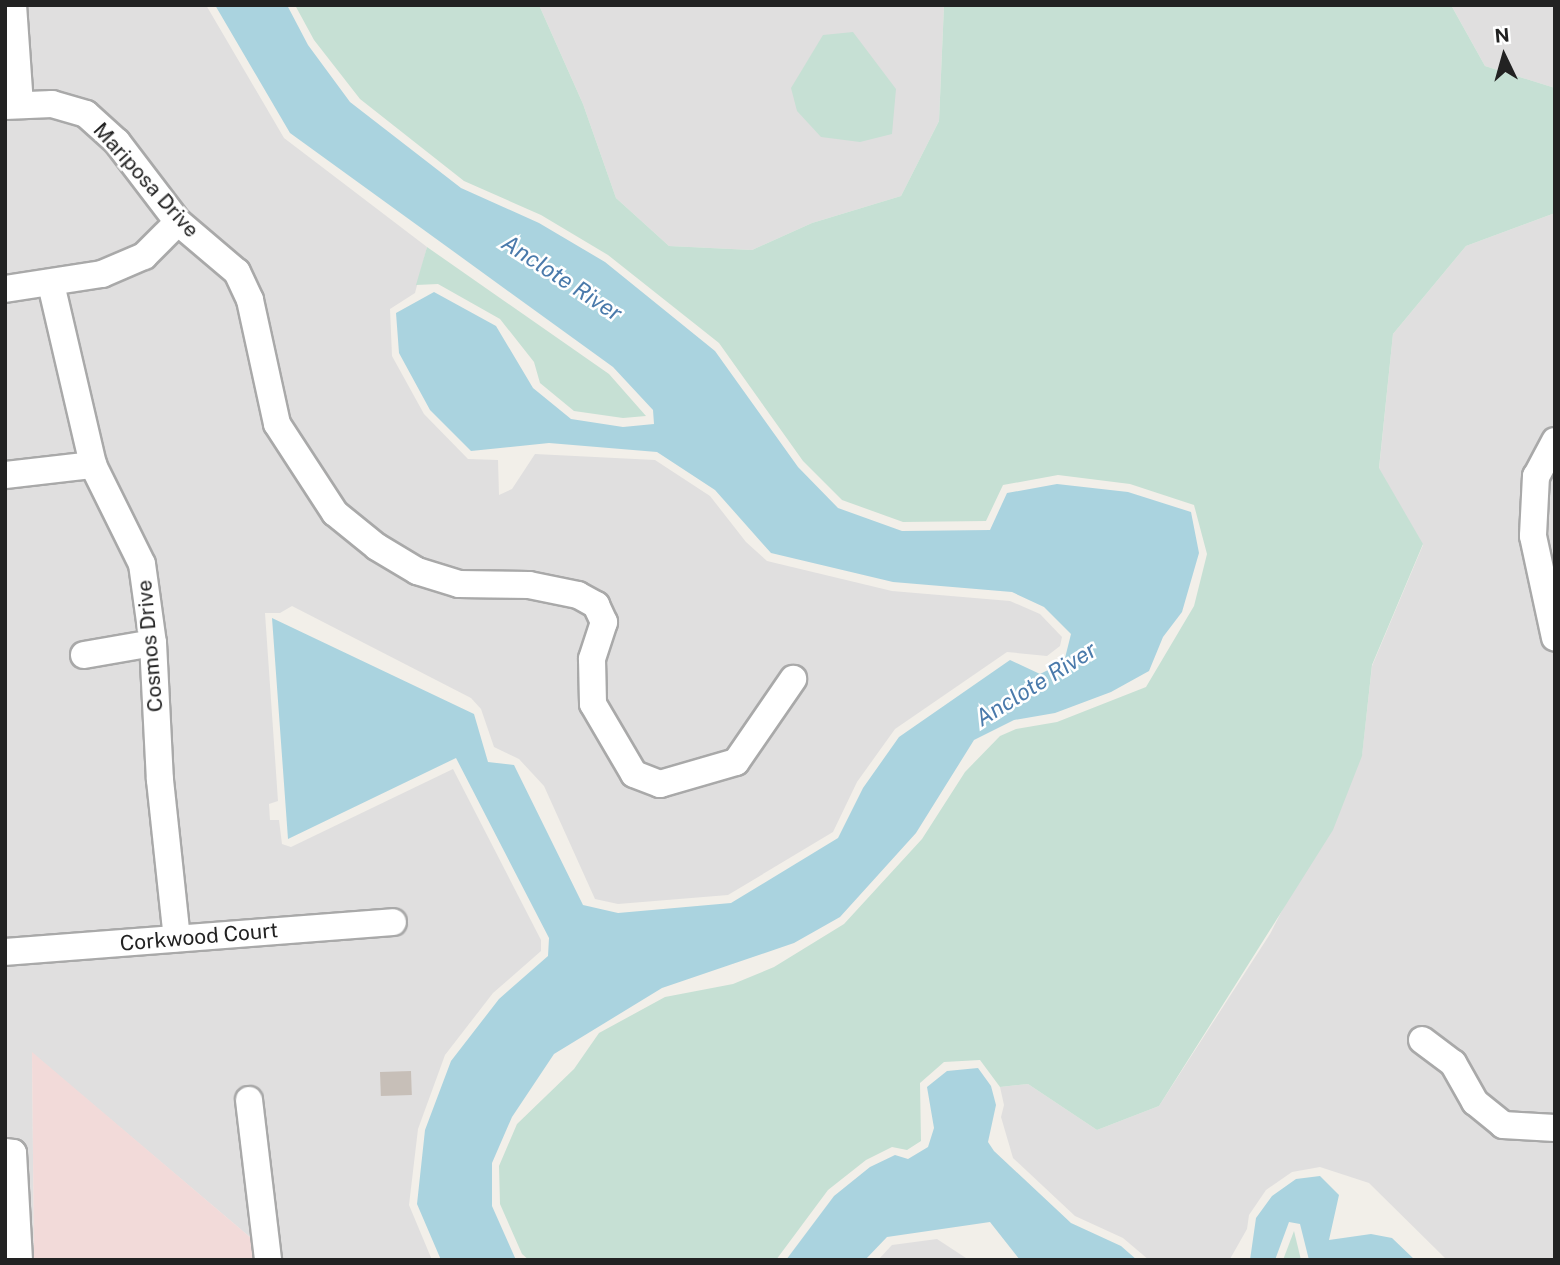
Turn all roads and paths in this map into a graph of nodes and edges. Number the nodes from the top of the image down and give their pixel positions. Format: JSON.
{"nodes":[{"id":1,"x":13,"y":5,"type":"edge"},
{"id":2,"x":13,"y":105,"type":"edge"},
{"id":3,"x":178,"y":222,"type":"junction"},
{"id":4,"x":51,"y":284,"type":"junction"},
{"id":5,"x":5,"y":289,"type":"edge"},
{"id":6,"x":1555,"y":441,"type":"edge"},
{"id":7,"x":93,"y":465,"type":"junction"},
{"id":8,"x":5,"y":475,"type":"edge"},
{"id":9,"x":1555,"y":638,"type":"edge"},
{"id":10,"x":153,"y":643,"type":"junction"},
{"id":11,"x":84,"y":656,"type":"dead end"},
{"id":12,"x":793,"y":680,"type":"dead end"},
{"id":13,"x":393,"y":922,"type":"dead end"},
{"id":14,"x":177,"y":938,"type":"junction"},
{"id":15,"x":5,"y":952,"type":"edge"},
{"id":16,"x":1422,"y":1040,"type":"dead end"},
{"id":17,"x":249,"y":1100,"type":"dead end"},
{"id":18,"x":1555,"y":1128,"type":"edge"},
{"id":19,"x":5,"y":1153,"type":"edge"},
{"id":20,"x":19,"y":1260,"type":"edge"},
{"id":21,"x":268,"y":1260,"type":"edge"}],
"edges":[{"from":1,"to":2,"type":"street"},
{"from":2,"to":3,"type":"street","name":"Mariposa Drive"},
{"from":3,"to":4,"type":"street"},
{"from":3,"to":12,"type":"street","name":"Mariposa Drive"},
{"from":4,"to":5,"type":"street"},
{"from":4,"to":7,"type":"street","name":"Cosmos Drive"},
{"from":6,"to":9,"type":"street"},
{"from":7,"to":8,"type":"street"},
{"from":7,"to":10,"type":"street","name":"Cosmos Drive"},
{"from":10,"to":11,"type":"street"},
{"from":10,"to":14,"type":"street","name":"Cosmos Drive"},
{"from":13,"to":14,"type":"street","name":"Corkwood Court"},
{"from":14,"to":15,"type":"street","name":"Corkwood Court"},
{"from":16,"to":18,"type":"street"},
{"from":17,"to":21,"type":"street"},
{"from":19,"to":20,"type":"street"}]}
